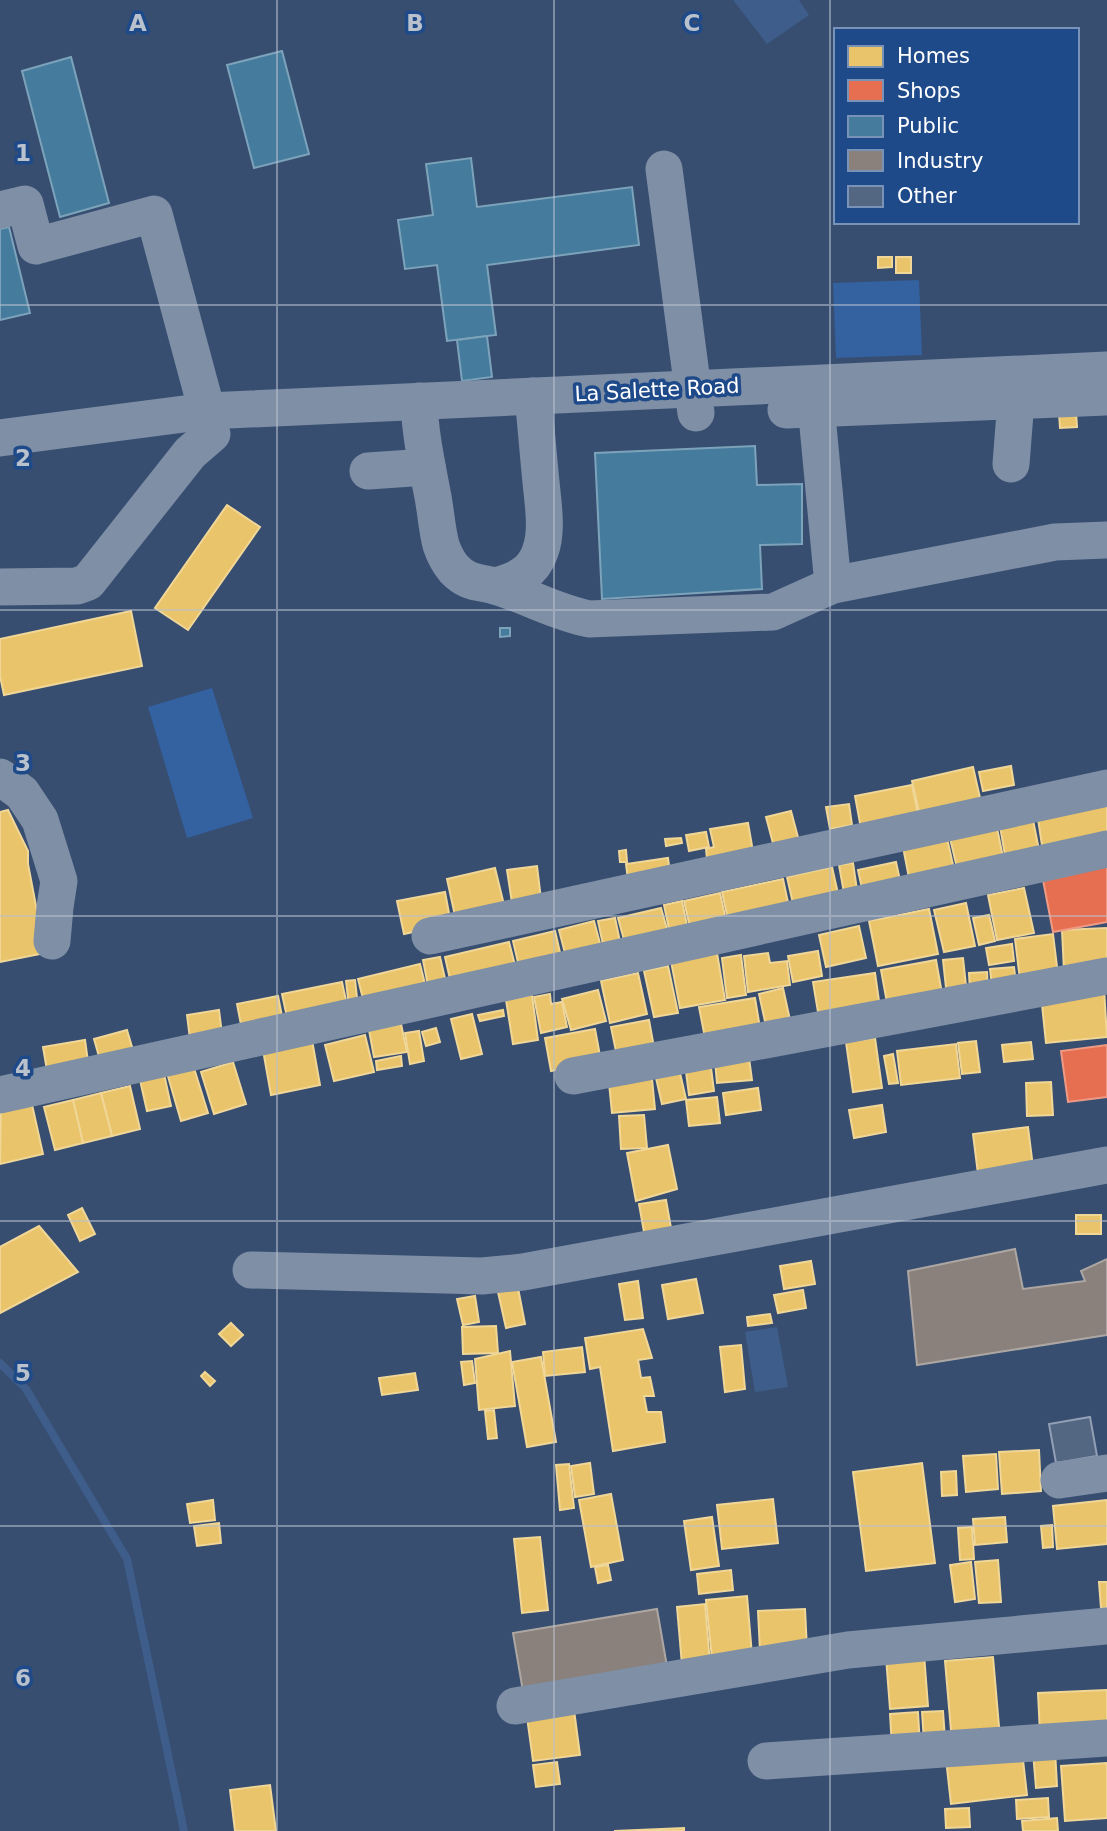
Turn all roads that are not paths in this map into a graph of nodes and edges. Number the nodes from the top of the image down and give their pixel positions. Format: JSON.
{"nodes":[{"id":1,"x":664,"y":169,"type":"dead end"},
{"id":2,"x":0,"y":210,"type":"edge"},
{"id":3,"x":1107,"y":370,"type":"edge"},
{"id":4,"x":815,"y":396,"type":"junction"},
{"id":5,"x":1107,"y":397,"type":"edge"},
{"id":6,"x":1016,"y":400,"type":"junction"},
{"id":7,"x":694,"y":401,"type":"junction"},
{"id":8,"x":534,"y":408,"type":"junction"},
{"id":9,"x":419,"y":413,"type":"junction"},
{"id":10,"x":209,"y":423,"type":"junction"},
{"id":11,"x":0,"y":438,"type":"edge"},
{"id":12,"x":1011,"y":464,"type":"dead end"},
{"id":13,"x":427,"y":467,"type":"junction"},
{"id":14,"x":368,"y":471,"type":"dead end"},
{"id":15,"x":1107,"y":540,"type":"edge"},
{"id":16,"x":833,"y":585,"type":"junction"},
{"id":17,"x":495,"y":586,"type":"junction"},
{"id":18,"x":0,"y":587,"type":"edge"},
{"id":19,"x":0,"y":777,"type":"edge"},
{"id":20,"x":1107,"y":788,"type":"edge"},
{"id":21,"x":1107,"y":849,"type":"edge"},
{"id":22,"x":430,"y":936,"type":"dead end"},
{"id":23,"x":52,"y":941,"type":"dead end"},
{"id":24,"x":1107,"y":976,"type":"edge"},
{"id":25,"x":573,"y":1076,"type":"dead end"},
{"id":26,"x":0,"y":1095,"type":"edge"},
{"id":27,"x":1107,"y":1165,"type":"edge"},
{"id":28,"x":251,"y":1270,"type":"dead end"},
{"id":29,"x":1107,"y":1473,"type":"edge"},
{"id":30,"x":1059,"y":1480,"type":"dead end"},
{"id":31,"x":1107,"y":1626,"type":"edge"},
{"id":32,"x":515,"y":1706,"type":"dead end"},
{"id":33,"x":1107,"y":1738,"type":"edge"},
{"id":34,"x":766,"y":1761,"type":"dead end"}],
"edges":[{"from":1,"to":7,"type":"street"},
{"from":2,"to":10,"type":"street"},
{"from":3,"to":4,"type":"street","name":"La Salette Road"},
{"from":4,"to":6,"type":"street","name":"La Salette Road"},
{"from":4,"to":7,"type":"street","name":"La Salette Road"},
{"from":4,"to":16,"type":"street"},
{"from":5,"to":6,"type":"street","name":"La Salette Road"},
{"from":6,"to":12,"type":"street"},
{"from":7,"to":8,"type":"street","name":"La Salette Road"},
{"from":8,"to":9,"type":"street","name":"La Salette Road"},
{"from":8,"to":17,"type":"street"},
{"from":9,"to":10,"type":"street","name":"La Salette Road"},
{"from":9,"to":13,"type":"street"},
{"from":10,"to":11,"type":"street","name":"La Salette Road"},
{"from":10,"to":18,"type":"street"},
{"from":13,"to":14,"type":"street"},
{"from":13,"to":17,"type":"street"},
{"from":15,"to":16,"type":"street"},
{"from":16,"to":17,"type":"street"},
{"from":19,"to":23,"type":"street"},
{"from":20,"to":22,"type":"street"},
{"from":21,"to":26,"type":"street"},
{"from":24,"to":25,"type":"street"},
{"from":27,"to":28,"type":"street"},
{"from":29,"to":30,"type":"street"},
{"from":31,"to":32,"type":"street"},
{"from":33,"to":34,"type":"street"}]}
